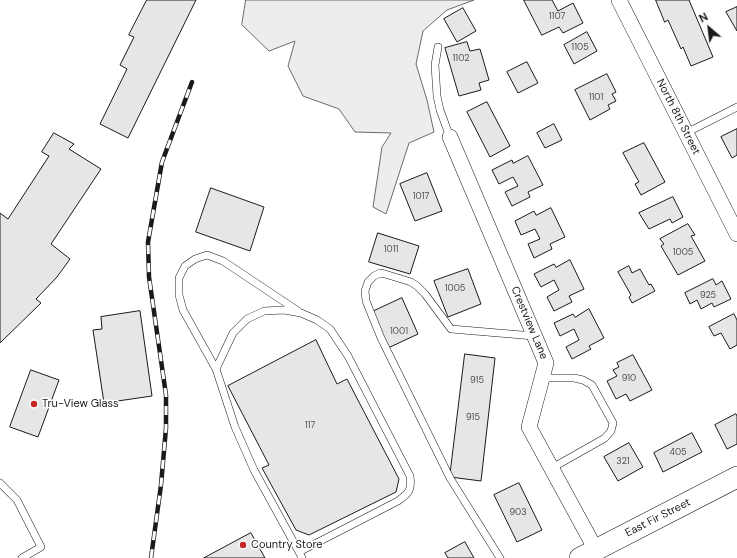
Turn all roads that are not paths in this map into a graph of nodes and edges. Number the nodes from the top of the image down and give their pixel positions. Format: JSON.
{"nodes":[{"id":1,"x":619,"y":0,"type":"edge"},
{"id":2,"x":438,"y":47,"type":"dead end"},
{"id":3,"x":737,"y":107,"type":"edge"},
{"id":4,"x":686,"y":133,"type":"junction"},
{"id":5,"x":450,"y":137,"type":"joint"},
{"id":6,"x":735,"y":225,"type":"edge"},
{"id":7,"x":301,"y":313,"type":"junction"},
{"id":8,"x":534,"y":336,"type":"junction"},
{"id":9,"x":216,"y":370,"type":"junction"},
{"id":10,"x":542,"y":378,"type":"junction"},
{"id":11,"x":552,"y":468,"type":"junction"},
{"id":12,"x":737,"y":477,"type":"edge"},
{"id":13,"x":0,"y":483,"type":"edge"},
{"id":14,"x":588,"y":554,"type":"edge"},
{"id":15,"x":300,"y":555,"type":"edge"},
{"id":16,"x":22,"y":558,"type":"edge"},
{"id":17,"x":500,"y":558,"type":"edge"}],
"edges":[{"from":1,"to":4,"type":"street","name":"North 8th Street"},
{"from":2,"to":5,"type":"lane"},
{"from":3,"to":4,"type":"lane"},
{"from":4,"to":6,"type":"street","name":"North 8th Street"},
{"from":5,"to":8,"type":"street","name":"Crestview Lane"},
{"from":7,"to":9,"type":"lane"},
{"from":7,"to":9,"type":"lane"},
{"from":7,"to":15,"type":"lane"},
{"from":8,"to":10,"type":"street","name":"Crestview Lane"},
{"from":8,"to":17,"type":"lane"},
{"from":9,"to":15,"type":"lane"},
{"from":10,"to":11,"type":"street","name":"Crestview Lane"},
{"from":10,"to":11,"type":"lane"},
{"from":11,"to":14,"type":"street","name":"Crestview Lane"},
{"from":12,"to":14,"type":"street","name":"East Fir Street"},
{"from":13,"to":16,"type":"lane"}]}
